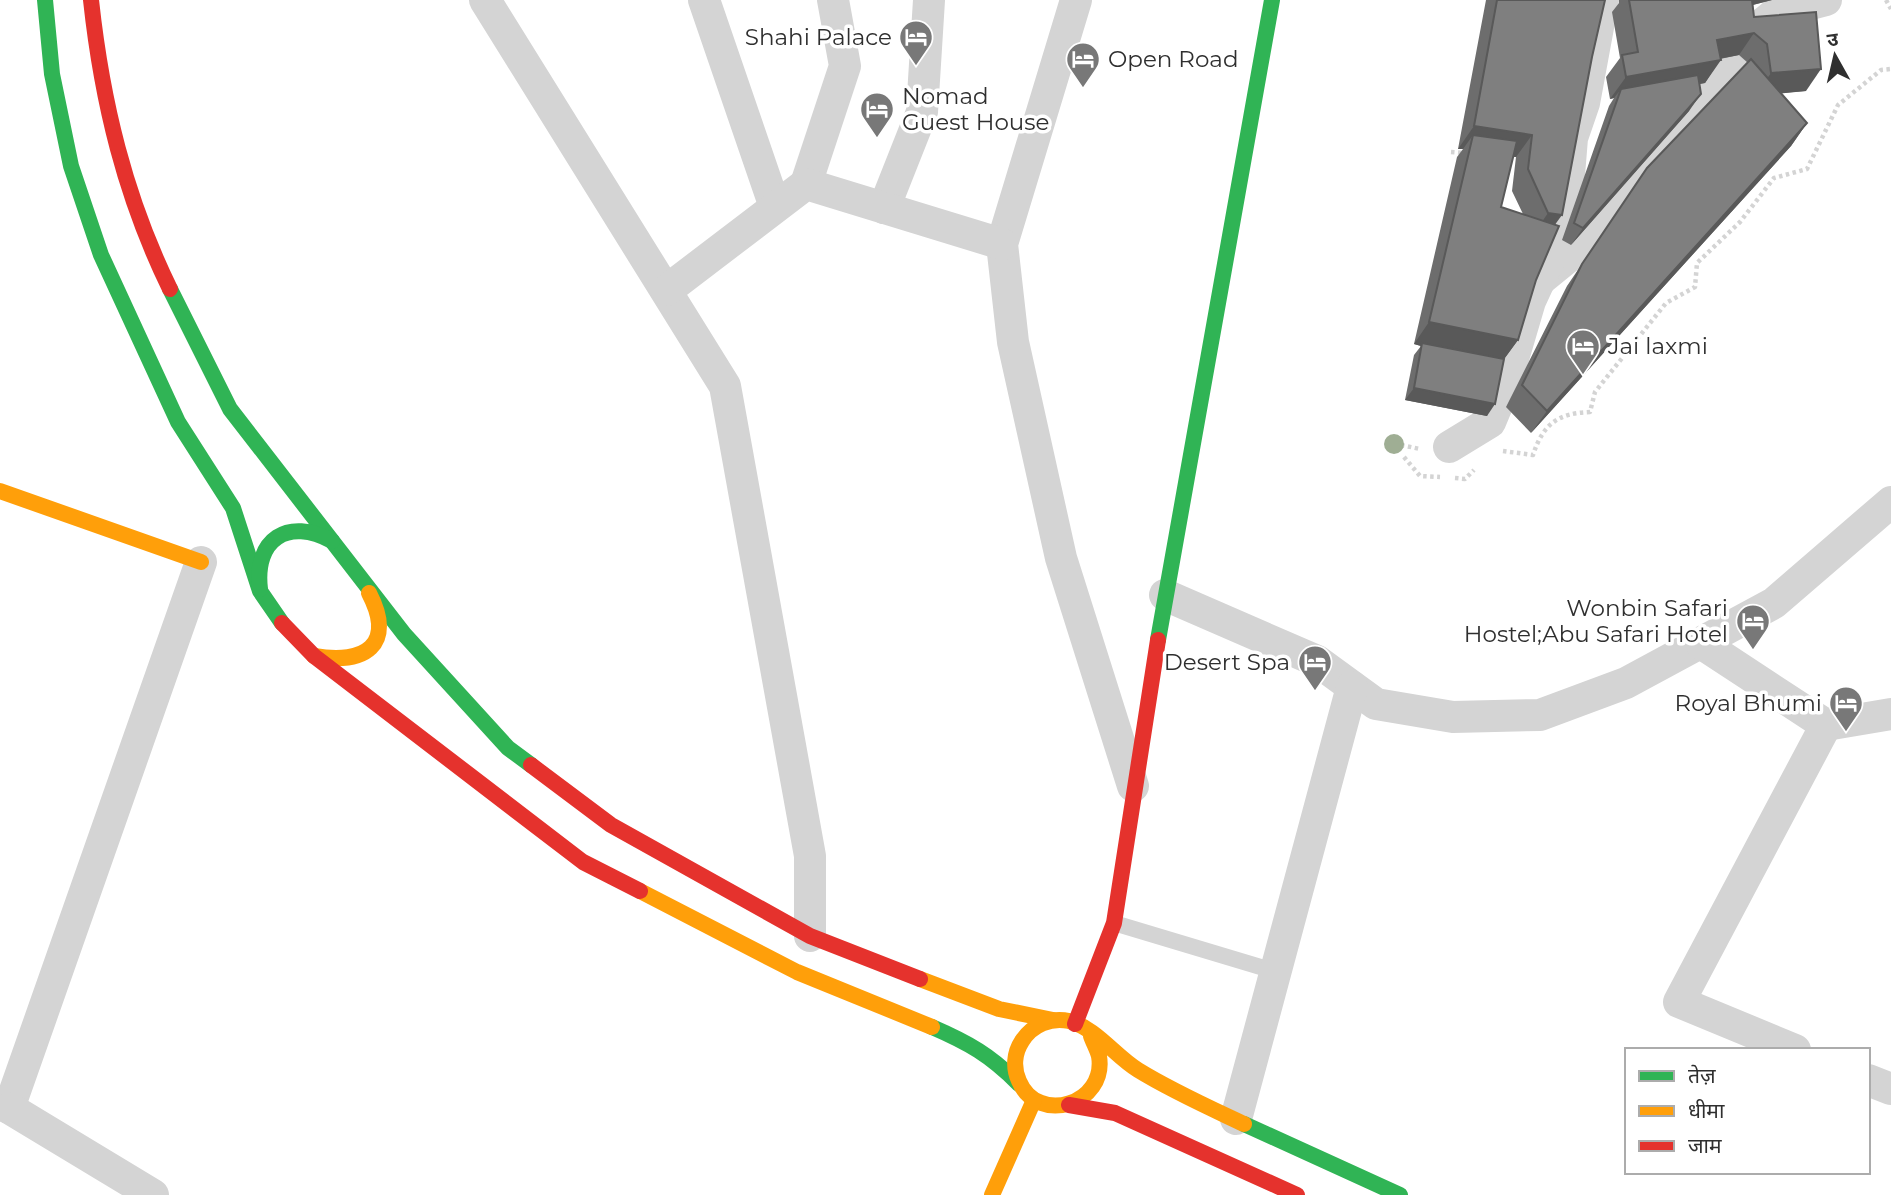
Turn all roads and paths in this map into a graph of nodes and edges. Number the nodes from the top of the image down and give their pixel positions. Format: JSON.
{"nodes":[{"id":1,"x":45,"y":0,"type":"edge"},
{"id":2,"x":91,"y":0,"type":"edge"},
{"id":3,"x":485,"y":0,"type":"edge"},
{"id":4,"x":704,"y":0,"type":"edge"},
{"id":5,"x":833,"y":0,"type":"edge"},
{"id":6,"x":929,"y":0,"type":"edge"},
{"id":7,"x":1076,"y":0,"type":"edge"},
{"id":8,"x":1272,"y":0,"type":"edge"},
{"id":9,"x":1603,"y":0,"type":"edge"},
{"id":10,"x":1826,"y":0,"type":"edge"},
{"id":11,"x":1886,"y":0,"type":"edge"},
{"id":12,"x":1891,"y":9,"type":"edge"},
{"id":13,"x":1891,"y":69,"type":"edge"},
{"id":14,"x":1451,"y":152,"type":"dead end"},
{"id":15,"x":1474,"y":155,"type":"edge"},
{"id":16,"x":806,"y":184,"type":"junction"},
{"id":17,"x":775,"y":207,"type":"junction"},
{"id":18,"x":884,"y":208,"type":"junction"},
{"id":19,"x":1002,"y":244,"type":"junction"},
{"id":20,"x":1540,"y":280,"type":"junction"},
{"id":21,"x":667,"y":290,"type":"junction"},
{"id":22,"x":1449,"y":447,"type":"dead end"},
{"id":23,"x":1495,"y":450,"type":"dead end"},
{"id":24,"x":1404,"y":457,"type":"dead end"},
{"id":25,"x":1475,"y":469,"type":"dead end"},
{"id":26,"x":0,"y":491,"type":"edge"},
{"id":27,"x":1891,"y":502,"type":"edge"},
{"id":28,"x":332,"y":541,"type":"junction"},
{"id":29,"x":264,"y":549,"type":"junction"},
{"id":30,"x":248,"y":554,"type":"junction"},
{"id":31,"x":216,"y":563,"type":"junction"},
{"id":32,"x":368,"y":587,"type":"junction"},
{"id":33,"x":253,"y":592,"type":"junction"},
{"id":34,"x":1165,"y":595,"type":"junction"},
{"id":35,"x":1700,"y":643,"type":"junction"},
{"id":36,"x":314,"y":656,"type":"junction"},
{"id":37,"x":1352,"y":687,"type":"junction"},
{"id":38,"x":1891,"y":714,"type":"edge"},
{"id":39,"x":1826,"y":725,"type":"junction"},
{"id":40,"x":1133,"y":786,"type":"junction"},
{"id":41,"x":1114,"y":923,"type":"junction"},
{"id":42,"x":810,"y":936,"type":"junction"},
{"id":43,"x":1274,"y":971,"type":"junction"},
{"id":44,"x":1053,"y":1020,"type":"junction"},
{"id":45,"x":1074,"y":1024,"type":"junction"},
{"id":46,"x":1091,"y":1036,"type":"junction"},
{"id":47,"x":1790,"y":1048,"type":"edge"},
{"id":48,"x":1870,"y":1081,"type":"edge"},
{"id":49,"x":1019,"y":1084,"type":"junction"},
{"id":50,"x":1891,"y":1089,"type":"edge"},
{"id":51,"x":1034,"y":1100,"type":"junction"},
{"id":52,"x":5,"y":1105,"type":"edge"},
{"id":53,"x":1069,"y":1105,"type":"junction"},
{"id":54,"x":1236,"y":1119,"type":"junction"},
{"id":55,"x":153,"y":1195,"type":"edge"},
{"id":56,"x":992,"y":1195,"type":"edge"},
{"id":57,"x":1297,"y":1195,"type":"edge"},
{"id":58,"x":1400,"y":1195,"type":"edge"}],
"edges":[{"from":1,"to":30,"type":"main road"},
{"from":2,"to":28,"type":"main road"},
{"from":3,"to":21,"type":"street"},
{"from":4,"to":17,"type":"street"},
{"from":5,"to":16,"type":"street"},
{"from":6,"to":18,"type":"street"},
{"from":7,"to":19,"type":"street"},
{"from":8,"to":34,"type":"main road"},
{"from":9,"to":20,"type":"street"},
{"from":10,"to":20,"type":"street"},
{"from":11,"to":12,"type":"path"},
{"from":13,"to":23,"type":"path"},
{"from":14,"to":15,"type":"path"},
{"from":16,"to":17,"type":"street"},
{"from":16,"to":18,"type":"street"},
{"from":17,"to":21,"type":"street"},
{"from":18,"to":19,"type":"street"},
{"from":19,"to":40,"type":"street"},
{"from":20,"to":22,"type":"street"},
{"from":21,"to":42,"type":"street"},
{"from":24,"to":25,"type":"path"},
{"from":26,"to":31,"type":"main road"},
{"from":27,"to":35,"type":"street"},
{"from":28,"to":29,"type":"main road"},
{"from":28,"to":32,"type":"main road"},
{"from":29,"to":30,"type":"main road"},
{"from":29,"to":33,"type":"main road"},
{"from":30,"to":31,"type":"main road"},
{"from":30,"to":33,"type":"main road"},
{"from":31,"to":52,"type":"street"},
{"from":32,"to":36,"type":"main road"},
{"from":32,"to":42,"type":"main road"},
{"from":33,"to":36,"type":"main road"},
{"from":34,"to":37,"type":"street"},
{"from":34,"to":40,"type":"main road"},
{"from":35,"to":37,"type":"street"},
{"from":35,"to":39,"type":"street"},
{"from":36,"to":49,"type":"main road"},
{"from":37,"to":43,"type":"street"},
{"from":38,"to":39,"type":"street"},
{"from":39,"to":47,"type":"street"},
{"from":40,"to":41,"type":"main road"},
{"from":41,"to":43,"type":"lane"},
{"from":41,"to":45,"type":"main road"},
{"from":42,"to":44,"type":"main road"},
{"from":43,"to":54,"type":"street"},
{"from":44,"to":45,"type":"main road"},
{"from":44,"to":49,"type":"main road"},
{"from":45,"to":46,"type":"main road"},
{"from":46,"to":53,"type":"main road"},
{"from":46,"to":54,"type":"main road"},
{"from":48,"to":50,"type":"street"},
{"from":49,"to":51,"type":"main road"},
{"from":51,"to":53,"type":"main road"},
{"from":51,"to":56,"type":"main road"},
{"from":52,"to":55,"type":"street"},
{"from":53,"to":57,"type":"main road"},
{"from":54,"to":58,"type":"main road"}]}
